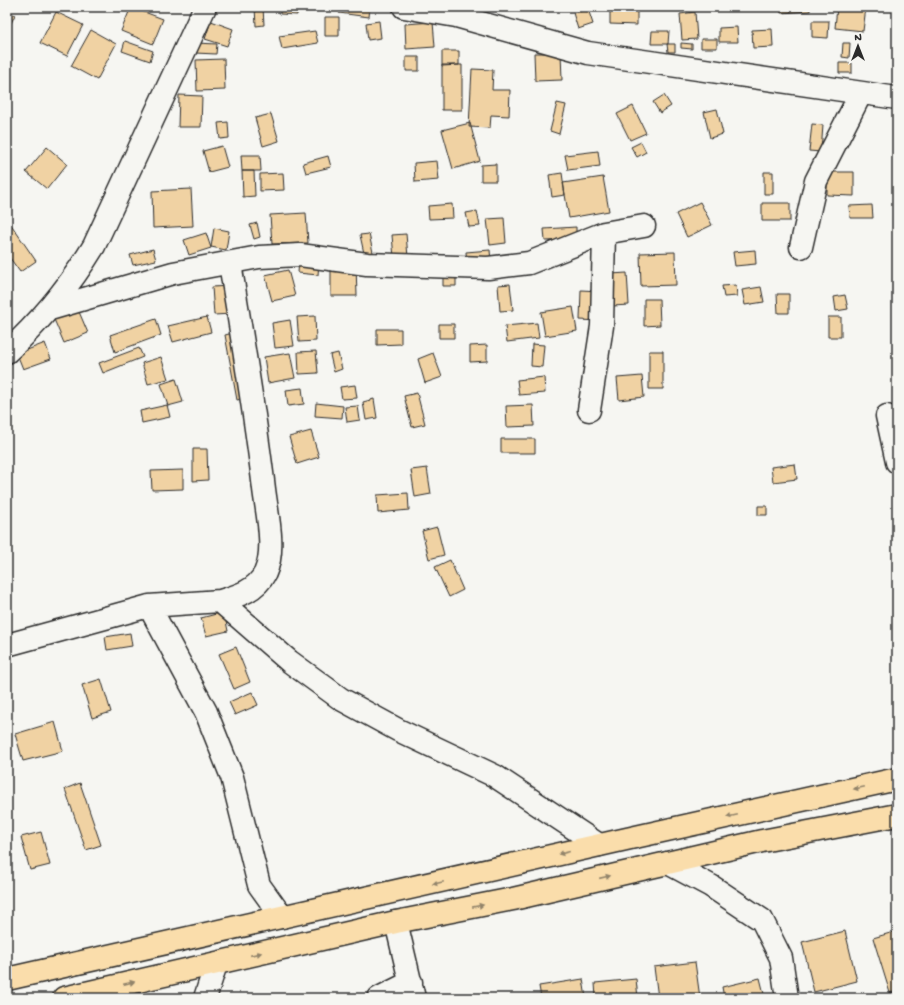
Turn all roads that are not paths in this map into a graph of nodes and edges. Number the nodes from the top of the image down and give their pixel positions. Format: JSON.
{"nodes":[{"id":1,"x":205,"y":7,"type":"edge"},
{"id":2,"x":404,"y":7,"type":"edge"},
{"id":3,"x":456,"y":11,"type":"edge"},
{"id":4,"x":860,"y":93,"type":"junction"},
{"id":5,"x":897,"y":98,"type":"edge"},
{"id":6,"x":644,"y":226,"type":"dead end"},
{"id":7,"x":604,"y":233,"type":"junction"},
{"id":8,"x":801,"y":247,"type":"dead end"},
{"id":9,"x":230,"y":263,"type":"junction"},
{"id":10,"x":50,"y":309,"type":"junction"},
{"id":11,"x":7,"y":352,"type":"edge"},
{"id":12,"x":589,"y":410,"type":"dead end"},
{"id":13,"x":888,"y":416,"type":"dead end"},
{"id":14,"x":897,"y":462,"type":"edge"},
{"id":15,"x":220,"y":601,"type":"junction"},
{"id":16,"x":149,"y":606,"type":"junction"},
{"id":17,"x":7,"y":645,"type":"edge"},
{"id":18,"x":897,"y":780,"type":"edge"},
{"id":19,"x":897,"y":815,"type":"edge"},
{"id":20,"x":599,"y":845,"type":"junction"},
{"id":21,"x":668,"y":863,"type":"junction"},
{"id":22,"x":282,"y":917,"type":"junction"},
{"id":23,"x":396,"y":922,"type":"junction"},
{"id":24,"x":216,"y":964,"type":"junction"},
{"id":25,"x":7,"y":979,"type":"edge"},
{"id":26,"x":412,"y":990,"type":"edge"},
{"id":27,"x":64,"y":998,"type":"edge"},
{"id":28,"x":204,"y":998,"type":"edge"},
{"id":29,"x":380,"y":998,"type":"edge"},
{"id":30,"x":787,"y":998,"type":"edge"}],
"edges":[{"from":1,"to":10,"type":"street"},
{"from":2,"to":3,"type":"street"},
{"from":3,"to":4,"type":"street"},
{"from":4,"to":5,"type":"street"},
{"from":4,"to":8,"type":"street"},
{"from":6,"to":7,"type":"street"},
{"from":7,"to":9,"type":"street"},
{"from":7,"to":12,"type":"street"},
{"from":9,"to":10,"type":"street"},
{"from":9,"to":15,"type":"street"},
{"from":10,"to":11,"type":"street"},
{"from":13,"to":14,"type":"street"},
{"from":15,"to":16,"type":"street"},
{"from":15,"to":20,"type":"street"},
{"from":16,"to":17,"type":"street"},
{"from":16,"to":22,"type":"street"},
{"from":18,"to":20,"type":"main road","one_way":true},
{"from":19,"to":21,"type":"main road"},
{"from":20,"to":22,"type":"main road","one_way":true},
{"from":23,"to":21,"type":"main road","one_way":true},
{"from":21,"to":30,"type":"street"},
{"from":22,"to":25,"type":"main road"},
{"from":24,"to":23,"type":"main road","one_way":true},
{"from":23,"to":26,"type":"street"},
{"from":27,"to":24,"type":"main road","one_way":true},
{"from":24,"to":28,"type":"street"},
{"from":26,"to":29,"type":"street"}]}
